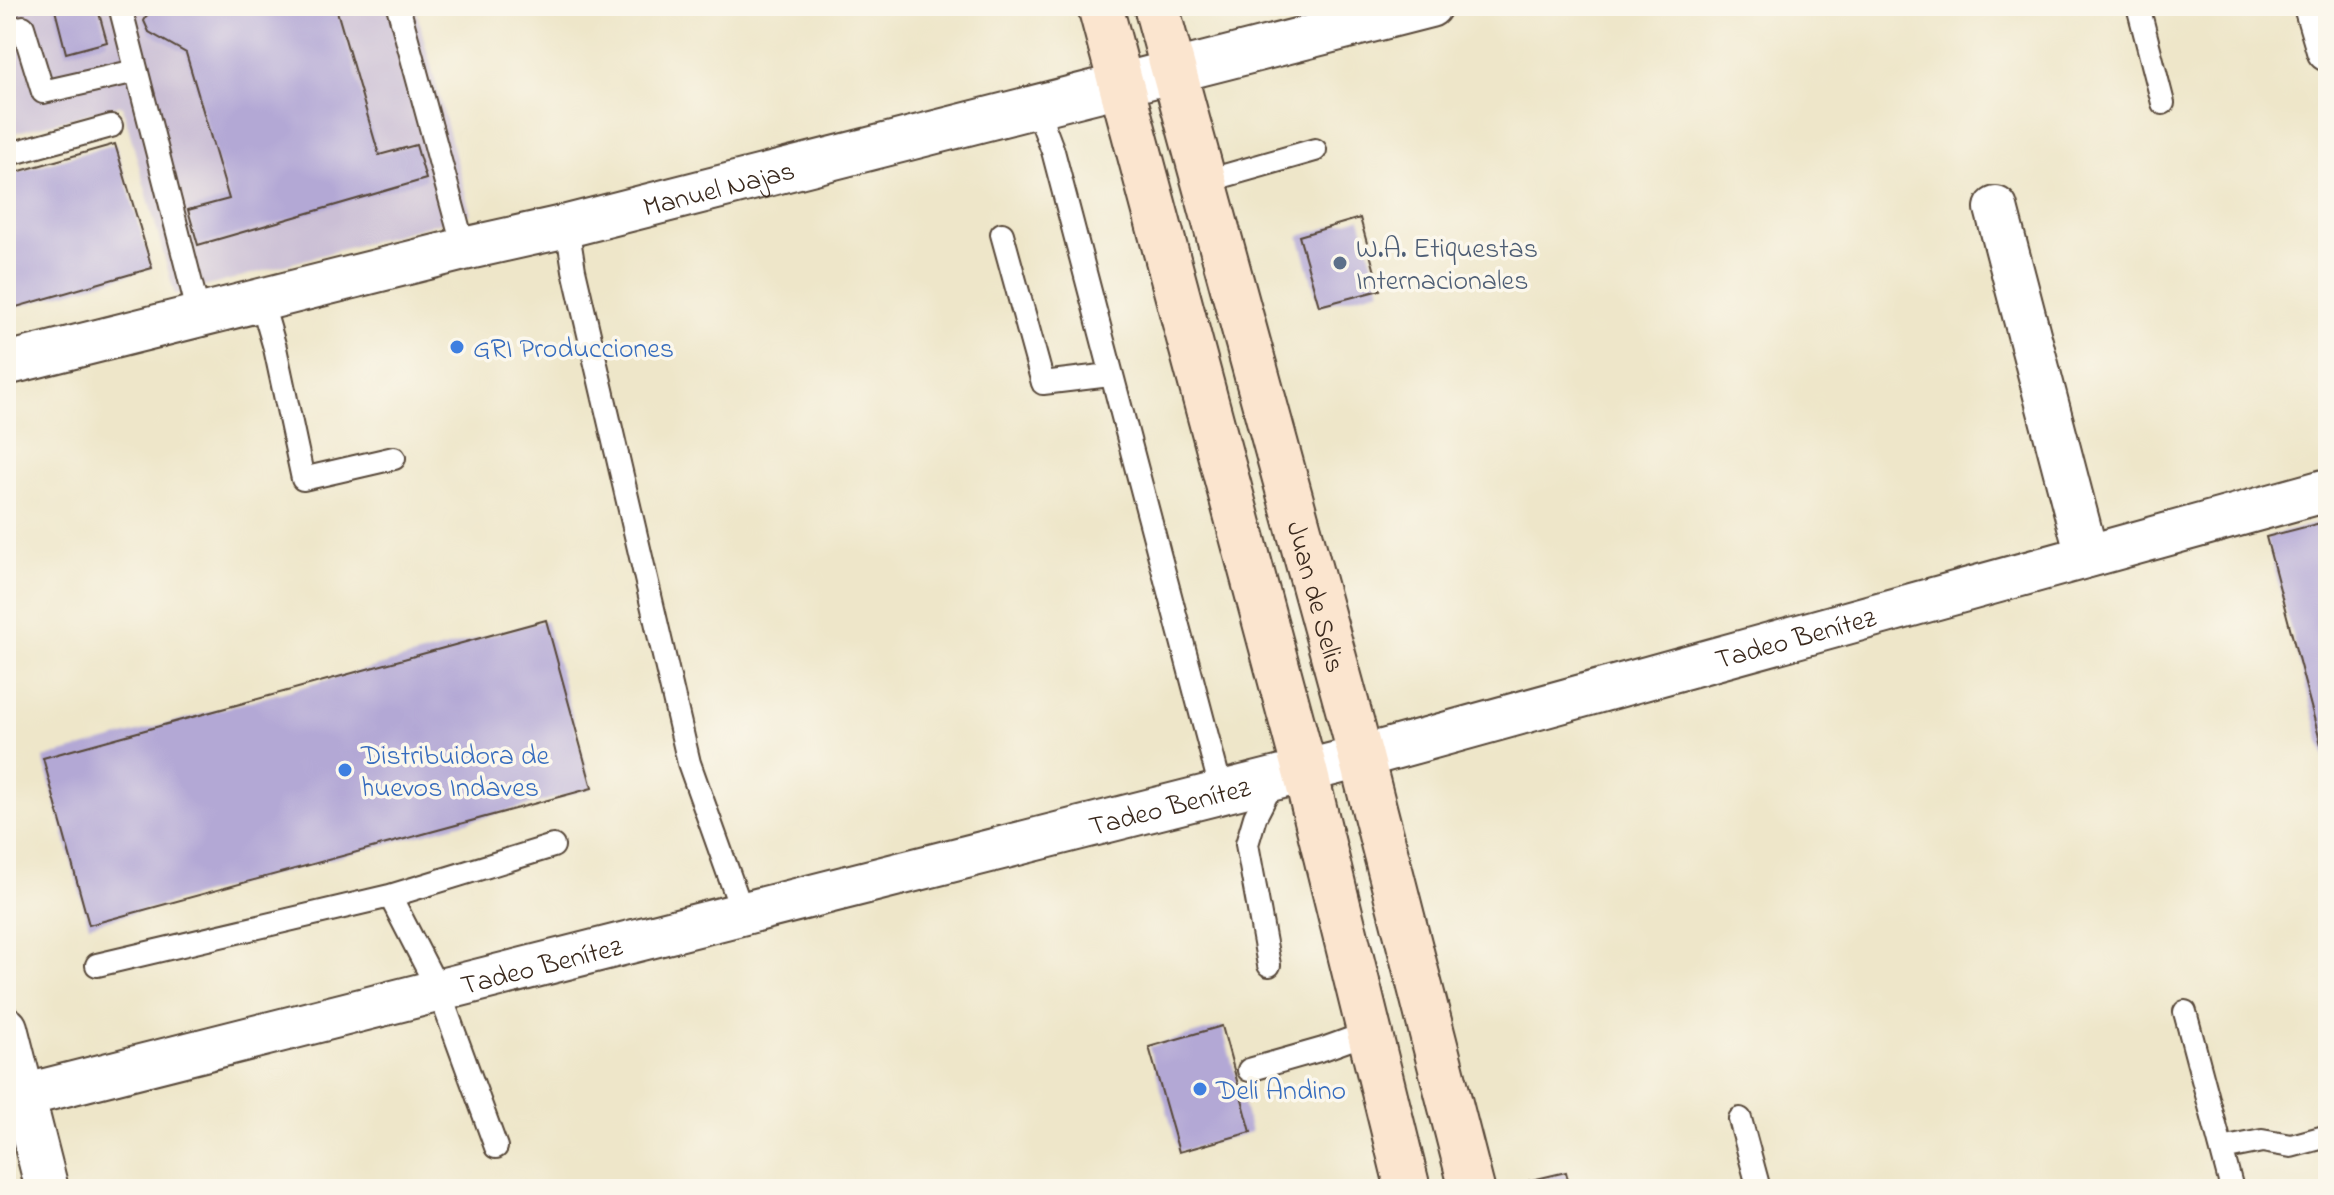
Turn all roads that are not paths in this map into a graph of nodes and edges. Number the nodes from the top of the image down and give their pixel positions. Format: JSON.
{"nodes":[{"id":1,"x":120,"y":6,"type":"edge"},
{"id":2,"x":398,"y":6,"type":"edge"},
{"id":3,"x":1100,"y":6,"type":"edge"},
{"id":4,"x":1156,"y":6,"type":"edge"},
{"id":5,"x":1430,"y":6,"type":"edge"},
{"id":6,"x":2138,"y":6,"type":"edge"},
{"id":7,"x":2315,"y":6,"type":"edge"},
{"id":8,"x":23,"y":27,"type":"dead end"},
{"id":9,"x":2328,"y":50,"type":"edge"},
{"id":10,"x":136,"y":71,"type":"junction"},
{"id":11,"x":1173,"y":72,"type":"junction"},
{"id":12,"x":1119,"y":85,"type":"junction"},
{"id":13,"x":2163,"y":103,"type":"dead end"},
{"id":14,"x":1036,"y":106,"type":"junction"},
{"id":15,"x":111,"y":126,"type":"dead end"},
{"id":16,"x":1315,"y":150,"type":"dead end"},
{"id":17,"x":6,"y":155,"type":"edge"},
{"id":18,"x":1203,"y":182,"type":"junction"},
{"id":19,"x":1996,"y":208,"type":"dead end"},
{"id":20,"x":567,"y":226,"type":"junction"},
{"id":21,"x":1002,"y":234,"type":"dead end"},
{"id":22,"x":464,"y":249,"type":"junction"},
{"id":23,"x":261,"y":300,"type":"junction"},
{"id":24,"x":199,"y":315,"type":"junction"},
{"id":25,"x":6,"y":364,"type":"edge"},
{"id":26,"x":1110,"y":375,"type":"junction"},
{"id":27,"x":394,"y":458,"type":"dead end"},
{"id":28,"x":2328,"y":490,"type":"edge"},
{"id":29,"x":2087,"y":556,"type":"junction"},
{"id":30,"x":1361,"y":757,"type":"junction"},
{"id":31,"x":1290,"y":776,"type":"junction"},
{"id":32,"x":1222,"y":793,"type":"junction"},
{"id":33,"x":553,"y":846,"type":"dead end"},
{"id":34,"x":390,"y":896,"type":"junction"},
{"id":35,"x":743,"y":914,"type":"junction"},
{"id":36,"x":97,"y":965,"type":"dead end"},
{"id":37,"x":1269,"y":965,"type":"dead end"},
{"id":38,"x":439,"y":991,"type":"junction"},
{"id":39,"x":2185,"y":1012,"type":"dead end"},
{"id":40,"x":6,"y":1028,"type":"edge"},
{"id":41,"x":1370,"y":1032,"type":"junction"},
{"id":42,"x":1249,"y":1070,"type":"dead end"},
{"id":43,"x":15,"y":1098,"type":"edge"},
{"id":44,"x":1740,"y":1119,"type":"dead end"},
{"id":45,"x":2328,"y":1136,"type":"edge"},
{"id":46,"x":496,"y":1147,"type":"dead end"},
{"id":47,"x":2222,"y":1149,"type":"junction"},
{"id":48,"x":47,"y":1189,"type":"edge"},
{"id":49,"x":1408,"y":1189,"type":"edge"},
{"id":50,"x":1472,"y":1189,"type":"edge"},
{"id":51,"x":1759,"y":1189,"type":"edge"},
{"id":52,"x":2232,"y":1189,"type":"edge"}],
"edges":[{"from":1,"to":10,"type":"lane"},
{"from":2,"to":22,"type":"lane"},
{"from":3,"to":12,"type":"main road","name":"Juan de Selis"},
{"from":4,"to":11,"type":"main road","name":"Juan de Selis"},
{"from":5,"to":11,"type":"street","name":"Manuel Najas"},
{"from":6,"to":13,"type":"lane"},
{"from":7,"to":9,"type":"street"},
{"from":8,"to":10,"type":"lane"},
{"from":10,"to":24,"type":"lane"},
{"from":11,"to":12,"type":"street","name":"Manuel Najas"},
{"from":11,"to":18,"type":"main road","name":"Juan de Selis"},
{"from":12,"to":14,"type":"street","name":"Manuel Najas"},
{"from":12,"to":31,"type":"main road","name":"Juan de Selis"},
{"from":14,"to":20,"type":"street","name":"Manuel Najas"},
{"from":14,"to":26,"type":"lane"},
{"from":15,"to":17,"type":"lane"},
{"from":16,"to":18,"type":"lane"},
{"from":18,"to":30,"type":"main road","name":"Juan de Selis"},
{"from":19,"to":29,"type":"street"},
{"from":20,"to":22,"type":"street","name":"Manuel Najas"},
{"from":20,"to":35,"type":"lane"},
{"from":21,"to":26,"type":"lane"},
{"from":22,"to":23,"type":"street","name":"Manuel Najas"},
{"from":23,"to":24,"type":"street","name":"Manuel Najas"},
{"from":23,"to":27,"type":"lane"},
{"from":24,"to":25,"type":"street","name":"Manuel Najas"},
{"from":26,"to":32,"type":"lane"},
{"from":28,"to":29,"type":"street","name":"Tadeo Benítez"},
{"from":29,"to":30,"type":"street","name":"Tadeo Benítez"},
{"from":30,"to":31,"type":"street","name":"Tadeo Benítez"},
{"from":30,"to":50,"type":"main road","name":"Juan de Selis"},
{"from":31,"to":32,"type":"street","name":"Tadeo Benítez"},
{"from":31,"to":37,"type":"lane"},
{"from":31,"to":41,"type":"main road","name":"Juan de Selis"},
{"from":32,"to":35,"type":"street","name":"Tadeo Benítez"},
{"from":33,"to":34,"type":"lane"},
{"from":34,"to":36,"type":"lane"},
{"from":34,"to":38,"type":"lane"},
{"from":35,"to":38,"type":"street","name":"Tadeo Benítez"},
{"from":38,"to":43,"type":"street","name":"Tadeo Benítez"},
{"from":38,"to":46,"type":"lane"},
{"from":39,"to":47,"type":"lane"},
{"from":40,"to":43,"type":"street"},
{"from":41,"to":42,"type":"lane"},
{"from":41,"to":49,"type":"main road","name":"Juan de Selis"},
{"from":43,"to":48,"type":"street"},
{"from":44,"to":51,"type":"lane"},
{"from":45,"to":47,"type":"lane"},
{"from":47,"to":52,"type":"lane"}]}
